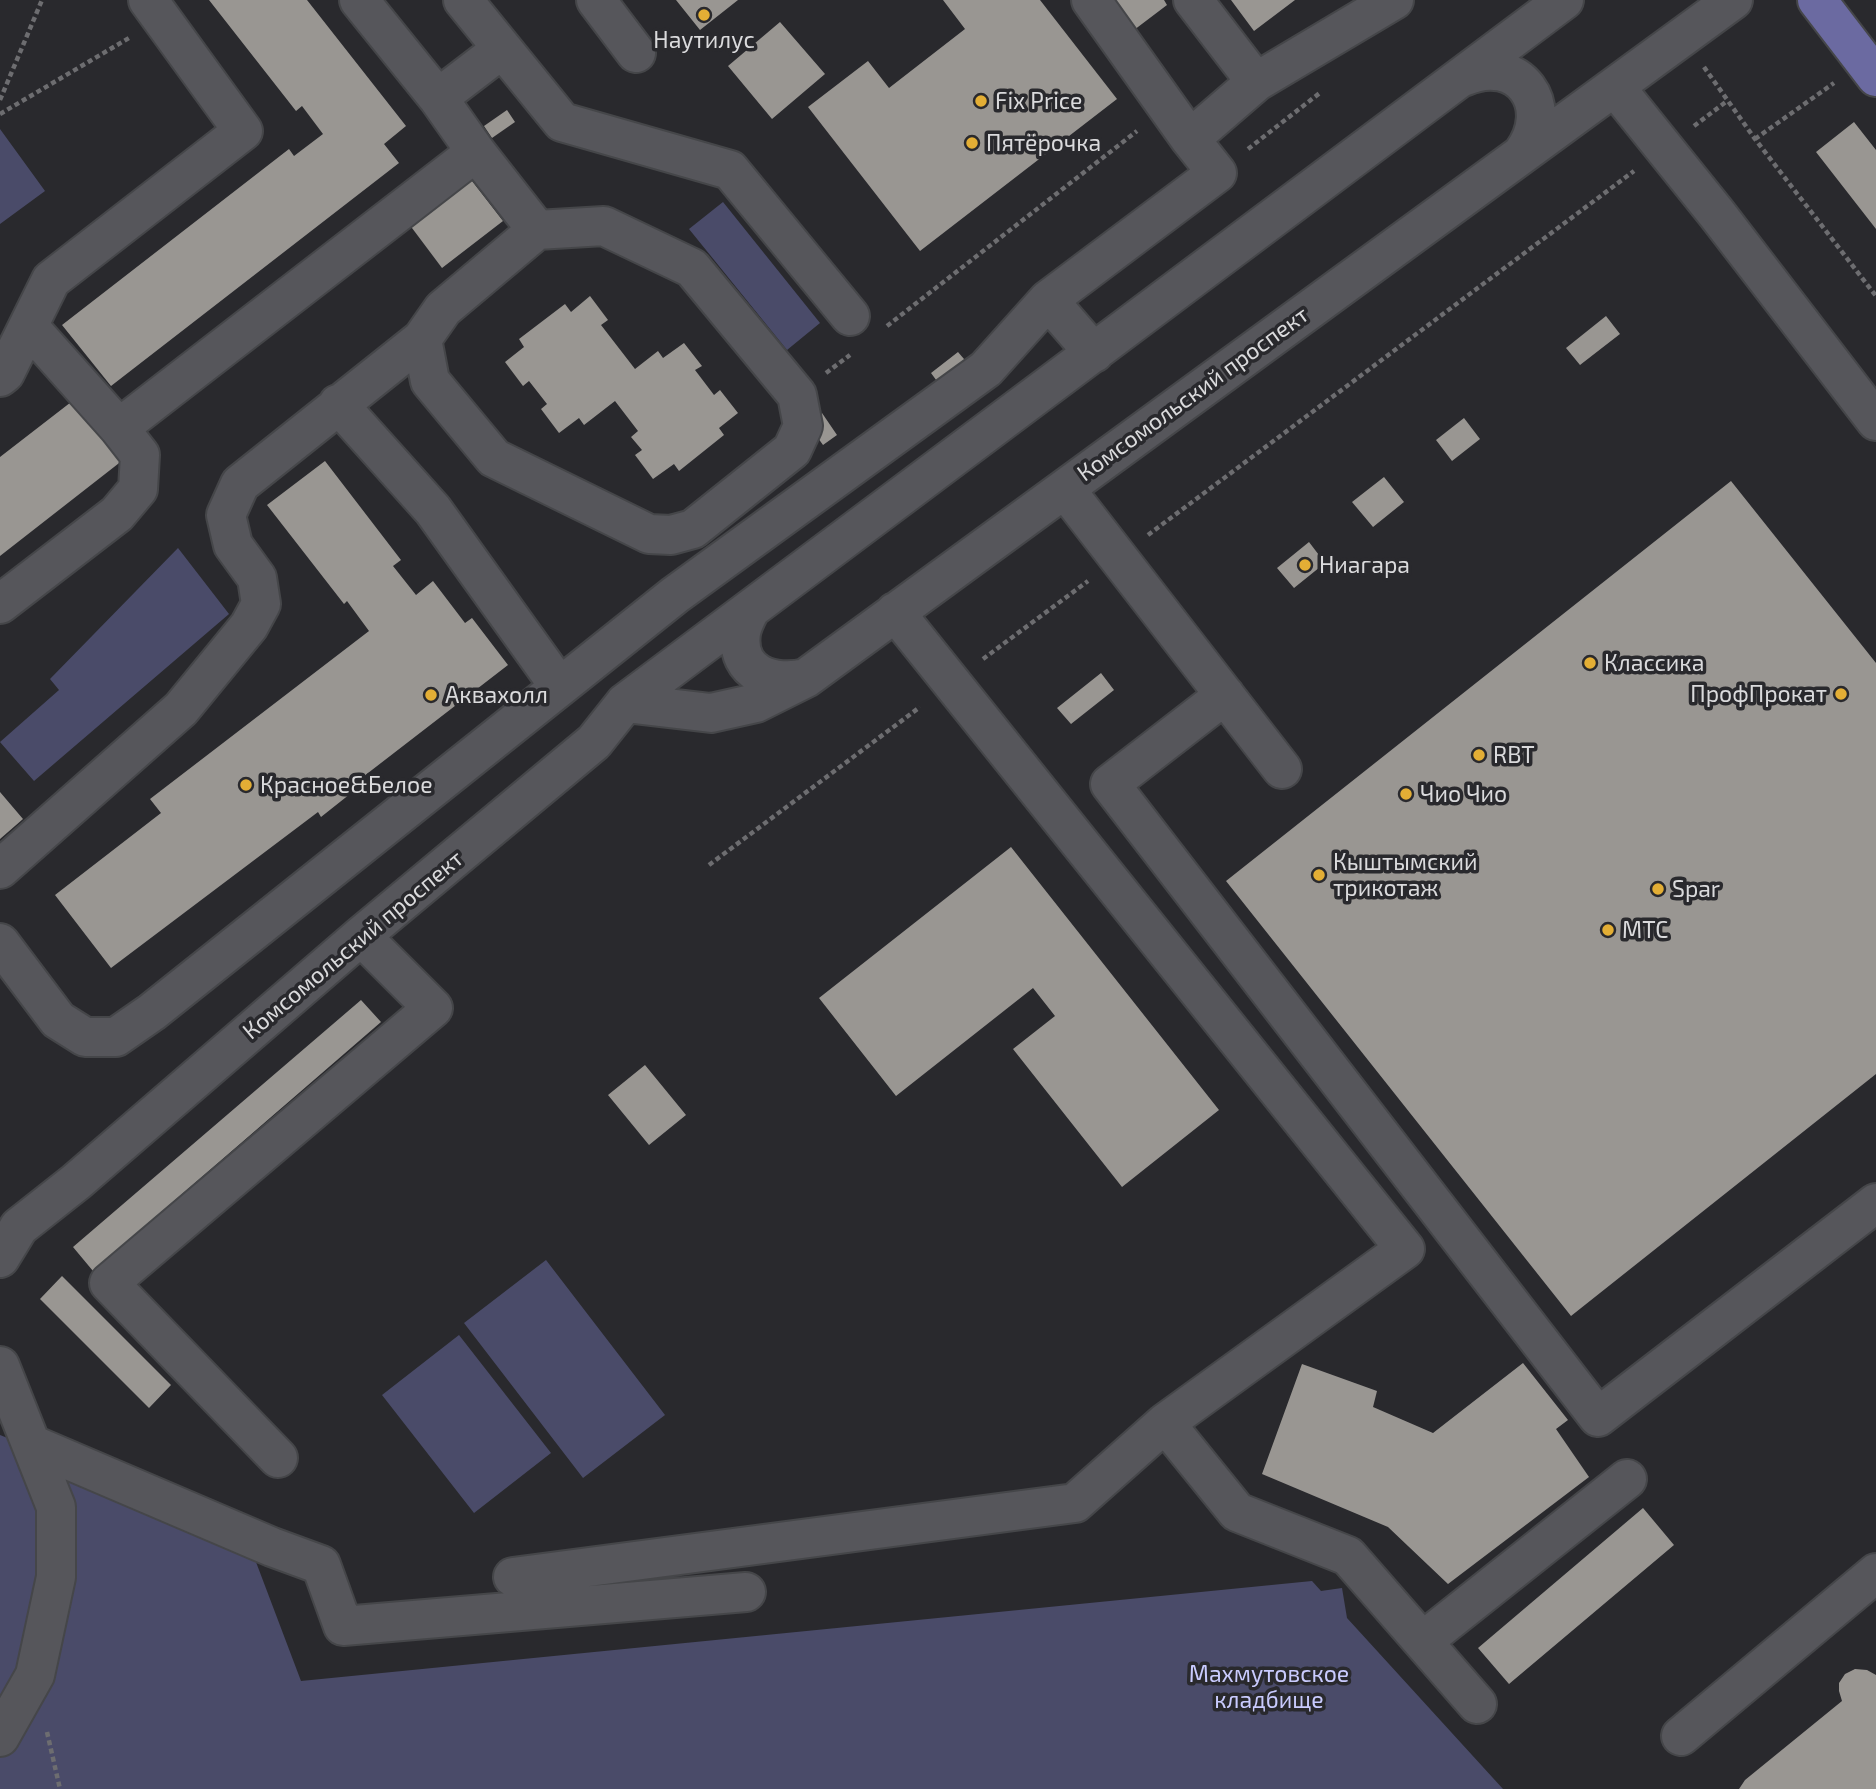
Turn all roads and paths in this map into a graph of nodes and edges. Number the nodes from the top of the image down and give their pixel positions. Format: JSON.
{"nodes":[{"id":1,"x":42,"y":0,"type":"edge"},
{"id":2,"x":359,"y":0,"type":"edge"},
{"id":3,"x":463,"y":0,"type":"edge"},
{"id":4,"x":596,"y":0,"type":"edge"},
{"id":5,"x":1091,"y":0,"type":"edge"},
{"id":6,"x":1193,"y":0,"type":"edge"},
{"id":7,"x":1394,"y":0,"type":"edge"},
{"id":8,"x":1564,"y":0,"type":"edge"},
{"id":9,"x":1733,"y":0,"type":"edge"},
{"id":10,"x":1817,"y":0,"type":"edge"},
{"id":11,"x":155,"y":10,"type":"edge"},
{"id":12,"x":502,"y":49,"type":"junction"},
{"id":13,"x":636,"y":53,"type":"dead end"},
{"id":14,"x":1870,"y":70,"type":"edge"},
{"id":15,"x":1463,"y":77,"type":"junction"},
{"id":16,"x":1256,"y":82,"type":"junction"},
{"id":17,"x":1615,"y":87,"type":"junction"},
{"id":18,"x":438,"y":98,"type":"junction"},
{"id":19,"x":0,"y":100,"type":"edge"},
{"id":20,"x":1727,"y":101,"type":"dead end"},
{"id":21,"x":1168,"y":107,"type":"junction"},
{"id":22,"x":0,"y":114,"type":"edge"},
{"id":23,"x":1190,"y":139,"type":"junction"},
{"id":24,"x":1665,"y":148,"type":"junction"},
{"id":25,"x":475,"y":152,"type":"junction"},
{"id":26,"x":1522,"y":154,"type":"junction"},
{"id":27,"x":537,"y":230,"type":"junction"},
{"id":28,"x":1876,"y":296,"type":"edge"},
{"id":29,"x":1048,"y":300,"type":"junction"},
{"id":30,"x":914,"y":305,"type":"dead end"},
{"id":31,"x":850,"y":316,"type":"dead end"},
{"id":32,"x":29,"y":327,"type":"junction"},
{"id":33,"x":422,"y":340,"type":"junction"},
{"id":34,"x":1094,"y":353,"type":"junction"},
{"id":35,"x":0,"y":377,"type":"edge"},
{"id":36,"x":338,"y":404,"type":"junction"},
{"id":37,"x":1876,"y":421,"type":"edge"},
{"id":38,"x":120,"y":428,"type":"junction"},
{"id":39,"x":1065,"y":489,"type":"junction"},
{"id":40,"x":1118,"y":558,"type":"junction"},
{"id":41,"x":675,"y":595,"type":"junction"},
{"id":42,"x":760,"y":603,"type":"junction"},
{"id":43,"x":0,"y":604,"type":"edge"},
{"id":44,"x":895,"y":612,"type":"junction"},
{"id":45,"x":806,"y":678,"type":"junction"},
{"id":46,"x":952,"y":683,"type":"junction"},
{"id":47,"x":559,"y":686,"type":"junction"},
{"id":48,"x":1225,"y":695,"type":"junction"},
{"id":49,"x":625,"y":703,"type":"junction"},
{"id":50,"x":1282,"y":769,"type":"dead end"},
{"id":51,"x":709,"y":864,"type":"dead end"},
{"id":52,"x":0,"y":869,"type":"edge"},
{"id":53,"x":361,"y":936,"type":"junction"},
{"id":54,"x":0,"y":943,"type":"edge"},
{"id":55,"x":1876,"y":1203,"type":"edge"},
{"id":56,"x":0,"y":1258,"type":"edge"},
{"id":57,"x":0,"y":1366,"type":"edge"},
{"id":58,"x":1165,"y":1423,"type":"junction"},
{"id":59,"x":31,"y":1444,"type":"junction"},
{"id":60,"x":278,"y":1458,"type":"dead end"},
{"id":61,"x":1627,"y":1479,"type":"dead end"},
{"id":62,"x":1876,"y":1573,"type":"edge"},
{"id":63,"x":513,"y":1577,"type":"dead end"},
{"id":64,"x":746,"y":1592,"type":"dead end"},
{"id":65,"x":1423,"y":1641,"type":"junction"},
{"id":66,"x":1477,"y":1704,"type":"dead end"},
{"id":67,"x":0,"y":1737,"type":"edge"},
{"id":68,"x":1681,"y":1737,"type":"dead end"}],
"edges":[{"from":1,"to":19,"type":"path"},
{"from":2,"to":18,"type":"street"},
{"from":3,"to":12,"type":"street"},
{"from":4,"to":13,"type":"street"},
{"from":5,"to":21,"type":"street"},
{"from":6,"to":16,"type":"street"},
{"from":7,"to":16,"type":"street"},
{"from":8,"to":15,"type":"street","name":"Комсомольский проспект"},
{"from":9,"to":17,"type":"street","name":"Комсомольский проспект"},
{"from":10,"to":14,"type":"main road"},
{"from":11,"to":22,"type":"path"},
{"from":11,"to":32,"type":"street"},
{"from":12,"to":18,"type":"street"},
{"from":12,"to":31,"type":"street"},
{"from":14,"to":28,"type":"path"},
{"from":15,"to":26,"type":"street"},
{"from":15,"to":34,"type":"street","name":"Комсомольский проспект"},
{"from":16,"to":23,"type":"street"},
{"from":17,"to":24,"type":"street"},
{"from":17,"to":26,"type":"street","name":"Комсомольский проспект"},
{"from":18,"to":25,"type":"street"},
{"from":20,"to":24,"type":"path"},
{"from":21,"to":23,"type":"street"},
{"from":21,"to":30,"type":"path"},
{"from":23,"to":29,"type":"street"},
{"from":24,"to":37,"type":"street"},
{"from":24,"to":40,"type":"path"},
{"from":25,"to":27,"type":"street"},
{"from":25,"to":38,"type":"street"},
{"from":26,"to":39,"type":"street","name":"Комсомольский проспект"},
{"from":27,"to":33,"type":"street"},
{"from":27,"to":33,"type":"street"},
{"from":29,"to":34,"type":"street"},
{"from":29,"to":41,"type":"street"},
{"from":32,"to":35,"type":"street"},
{"from":32,"to":38,"type":"street"},
{"from":33,"to":36,"type":"street"},
{"from":34,"to":42,"type":"street","name":"Комсомольский проспект"},
{"from":36,"to":47,"type":"street"},
{"from":36,"to":52,"type":"street"},
{"from":38,"to":43,"type":"street"},
{"from":39,"to":40,"type":"street"},
{"from":39,"to":44,"type":"street","name":"Комсомольский проспект"},
{"from":40,"to":46,"type":"path"},
{"from":40,"to":48,"type":"street"},
{"from":41,"to":42,"type":"street"},
{"from":41,"to":47,"type":"street"},
{"from":42,"to":45,"type":"street"},
{"from":42,"to":49,"type":"street","name":"Комсомольский проспект"},
{"from":44,"to":45,"type":"street","name":"Комсомольский проспект"},
{"from":44,"to":46,"type":"street"},
{"from":45,"to":49,"type":"street","name":"Комсомольский проспект"},
{"from":46,"to":51,"type":"path"},
{"from":46,"to":58,"type":"street"},
{"from":47,"to":54,"type":"street"},
{"from":48,"to":50,"type":"street"},
{"from":48,"to":55,"type":"street"},
{"from":49,"to":53,"type":"street","name":"Комсомольский проспект"},
{"from":53,"to":56,"type":"street","name":"Комсомольский проспект"},
{"from":53,"to":60,"type":"street"},
{"from":57,"to":59,"type":"street"},
{"from":58,"to":63,"type":"street"},
{"from":58,"to":65,"type":"street"},
{"from":59,"to":64,"type":"street"},
{"from":59,"to":67,"type":"street"},
{"from":61,"to":65,"type":"street"},
{"from":62,"to":68,"type":"street"},
{"from":65,"to":66,"type":"street"}]}
